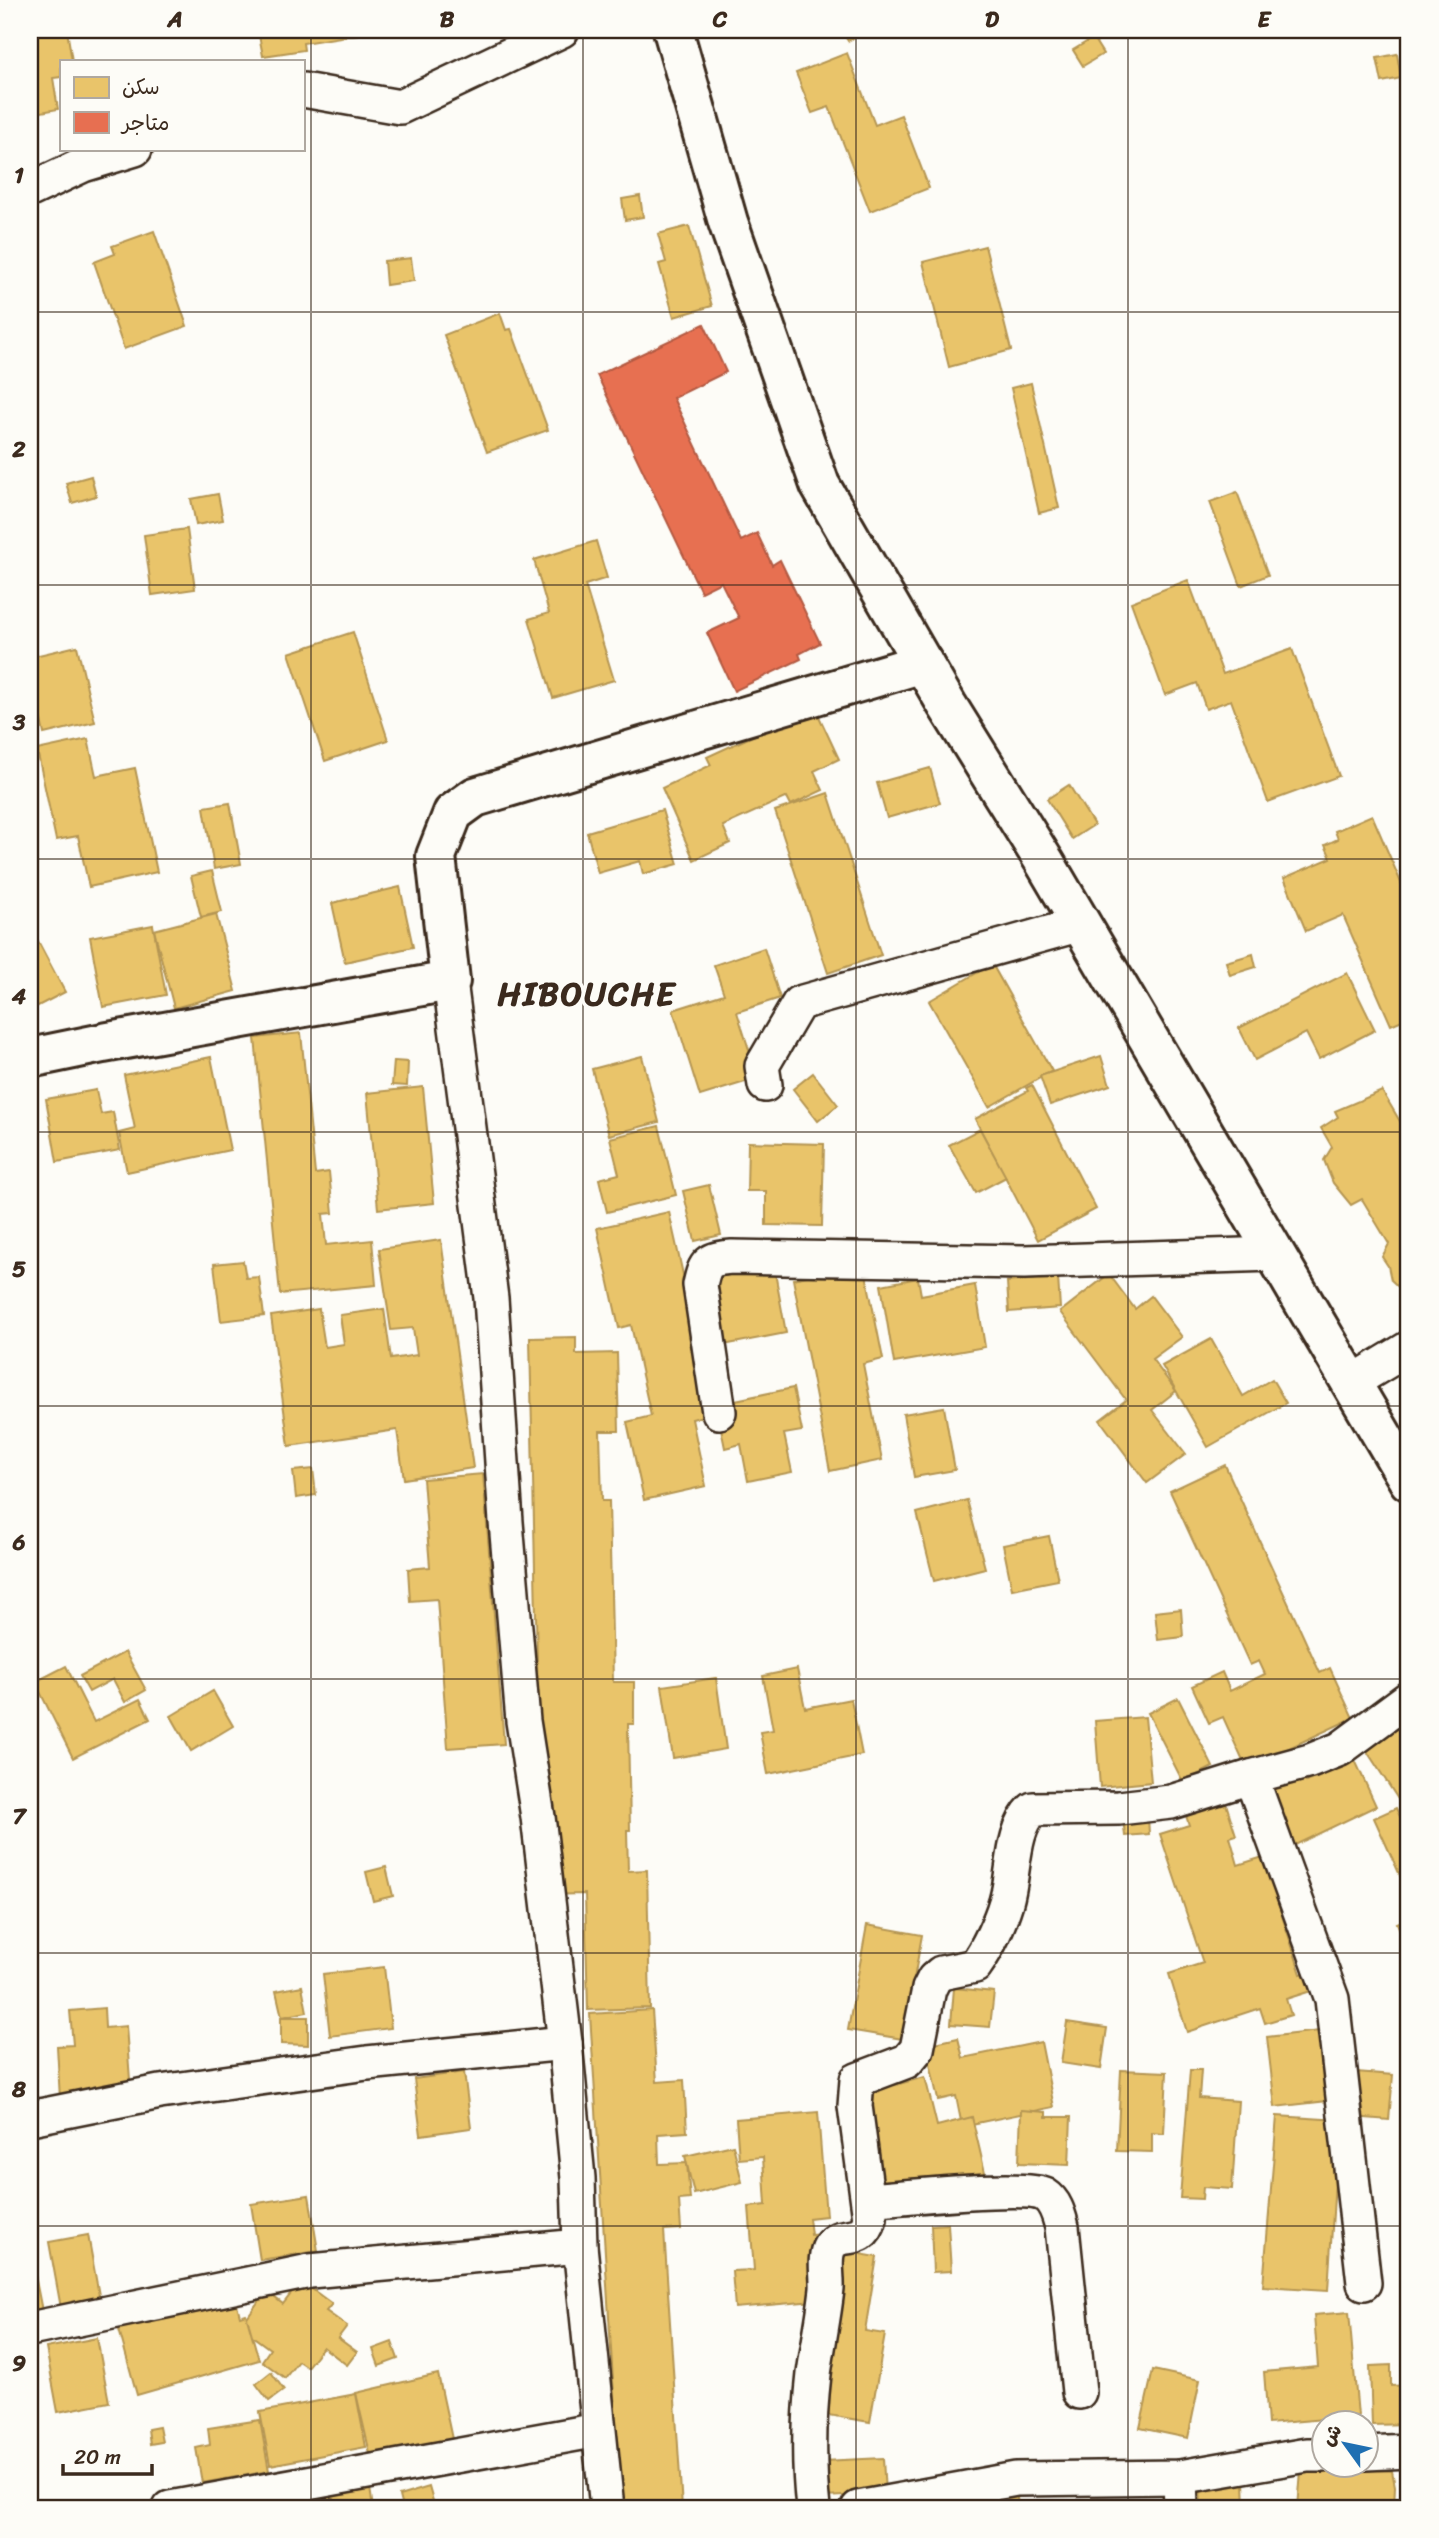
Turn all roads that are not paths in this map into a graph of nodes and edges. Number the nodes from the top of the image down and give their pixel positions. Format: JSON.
{"nodes":[{"id":1,"x":562,"y":30,"type":"edge"},
{"id":2,"x":673,"y":30,"type":"edge"},
{"id":3,"x":304,"y":90,"type":"edge"},
{"id":4,"x":132,"y":150,"type":"edge"},
{"id":5,"x":30,"y":190,"type":"edge"},
{"id":6,"x":923,"y":663,"type":"junction"},
{"id":7,"x":1081,"y":924,"type":"junction"},
{"id":8,"x":450,"y":981,"type":"junction"},
{"id":9,"x":30,"y":1058,"type":"edge"},
{"id":10,"x":765,"y":1085,"type":"dead end"},
{"id":11,"x":1274,"y":1254,"type":"junction"},
{"id":12,"x":1409,"y":1348,"type":"edge"},
{"id":13,"x":1351,"y":1383,"type":"junction"},
{"id":14,"x":719,"y":1412,"type":"dead end"},
{"id":15,"x":1409,"y":1481,"type":"edge"},
{"id":16,"x":1409,"y":1698,"type":"edge"},
{"id":17,"x":1251,"y":1777,"type":"junction"},
{"id":18,"x":565,"y":2043,"type":"junction"},
{"id":19,"x":30,"y":2118,"type":"edge"},
{"id":20,"x":868,"y":2200,"type":"junction"},
{"id":21,"x":580,"y":2246,"type":"junction"},
{"id":22,"x":1364,"y":2283,"type":"dead end"},
{"id":23,"x":30,"y":2329,"type":"edge"},
{"id":24,"x":1079,"y":2392,"type":"dead end"},
{"id":25,"x":598,"y":2430,"type":"junction"},
{"id":26,"x":1310,"y":2455,"type":"edge"},
{"id":27,"x":1380,"y":2455,"type":"edge"},
{"id":28,"x":1408,"y":2459,"type":"edge"},
{"id":29,"x":1181,"y":2493,"type":"edge"},
{"id":30,"x":956,"y":2499,"type":"edge"},
{"id":31,"x":170,"y":2508,"type":"edge"},
{"id":32,"x":607,"y":2508,"type":"edge"},
{"id":33,"x":813,"y":2508,"type":"edge"},
{"id":34,"x":858,"y":2508,"type":"edge"}],
"edges":[{"from":1,"to":3,"type":"street"},
{"from":2,"to":6,"type":"main road"},
{"from":4,"to":5,"type":"street"},
{"from":6,"to":7,"type":"main road"},
{"from":6,"to":8,"type":"main road"},
{"from":7,"to":10,"type":"street"},
{"from":7,"to":11,"type":"main road"},
{"from":8,"to":9,"type":"main road"},
{"from":8,"to":18,"type":"street"},
{"from":11,"to":13,"type":"main road"},
{"from":11,"to":14,"type":"street"},
{"from":12,"to":13,"type":"street"},
{"from":13,"to":15,"type":"main road"},
{"from":16,"to":17,"type":"street"},
{"from":17,"to":20,"type":"street"},
{"from":17,"to":22,"type":"street"},
{"from":18,"to":19,"type":"street"},
{"from":18,"to":21,"type":"street"},
{"from":20,"to":24,"type":"street"},
{"from":20,"to":33,"type":"street"},
{"from":21,"to":23,"type":"street"},
{"from":21,"to":25,"type":"street"},
{"from":25,"to":31,"type":"street"},
{"from":25,"to":32,"type":"street"},
{"from":26,"to":29,"type":"street"},
{"from":27,"to":28,"type":"street"},
{"from":29,"to":30,"type":"street"},
{"from":30,"to":34,"type":"street"}]}
